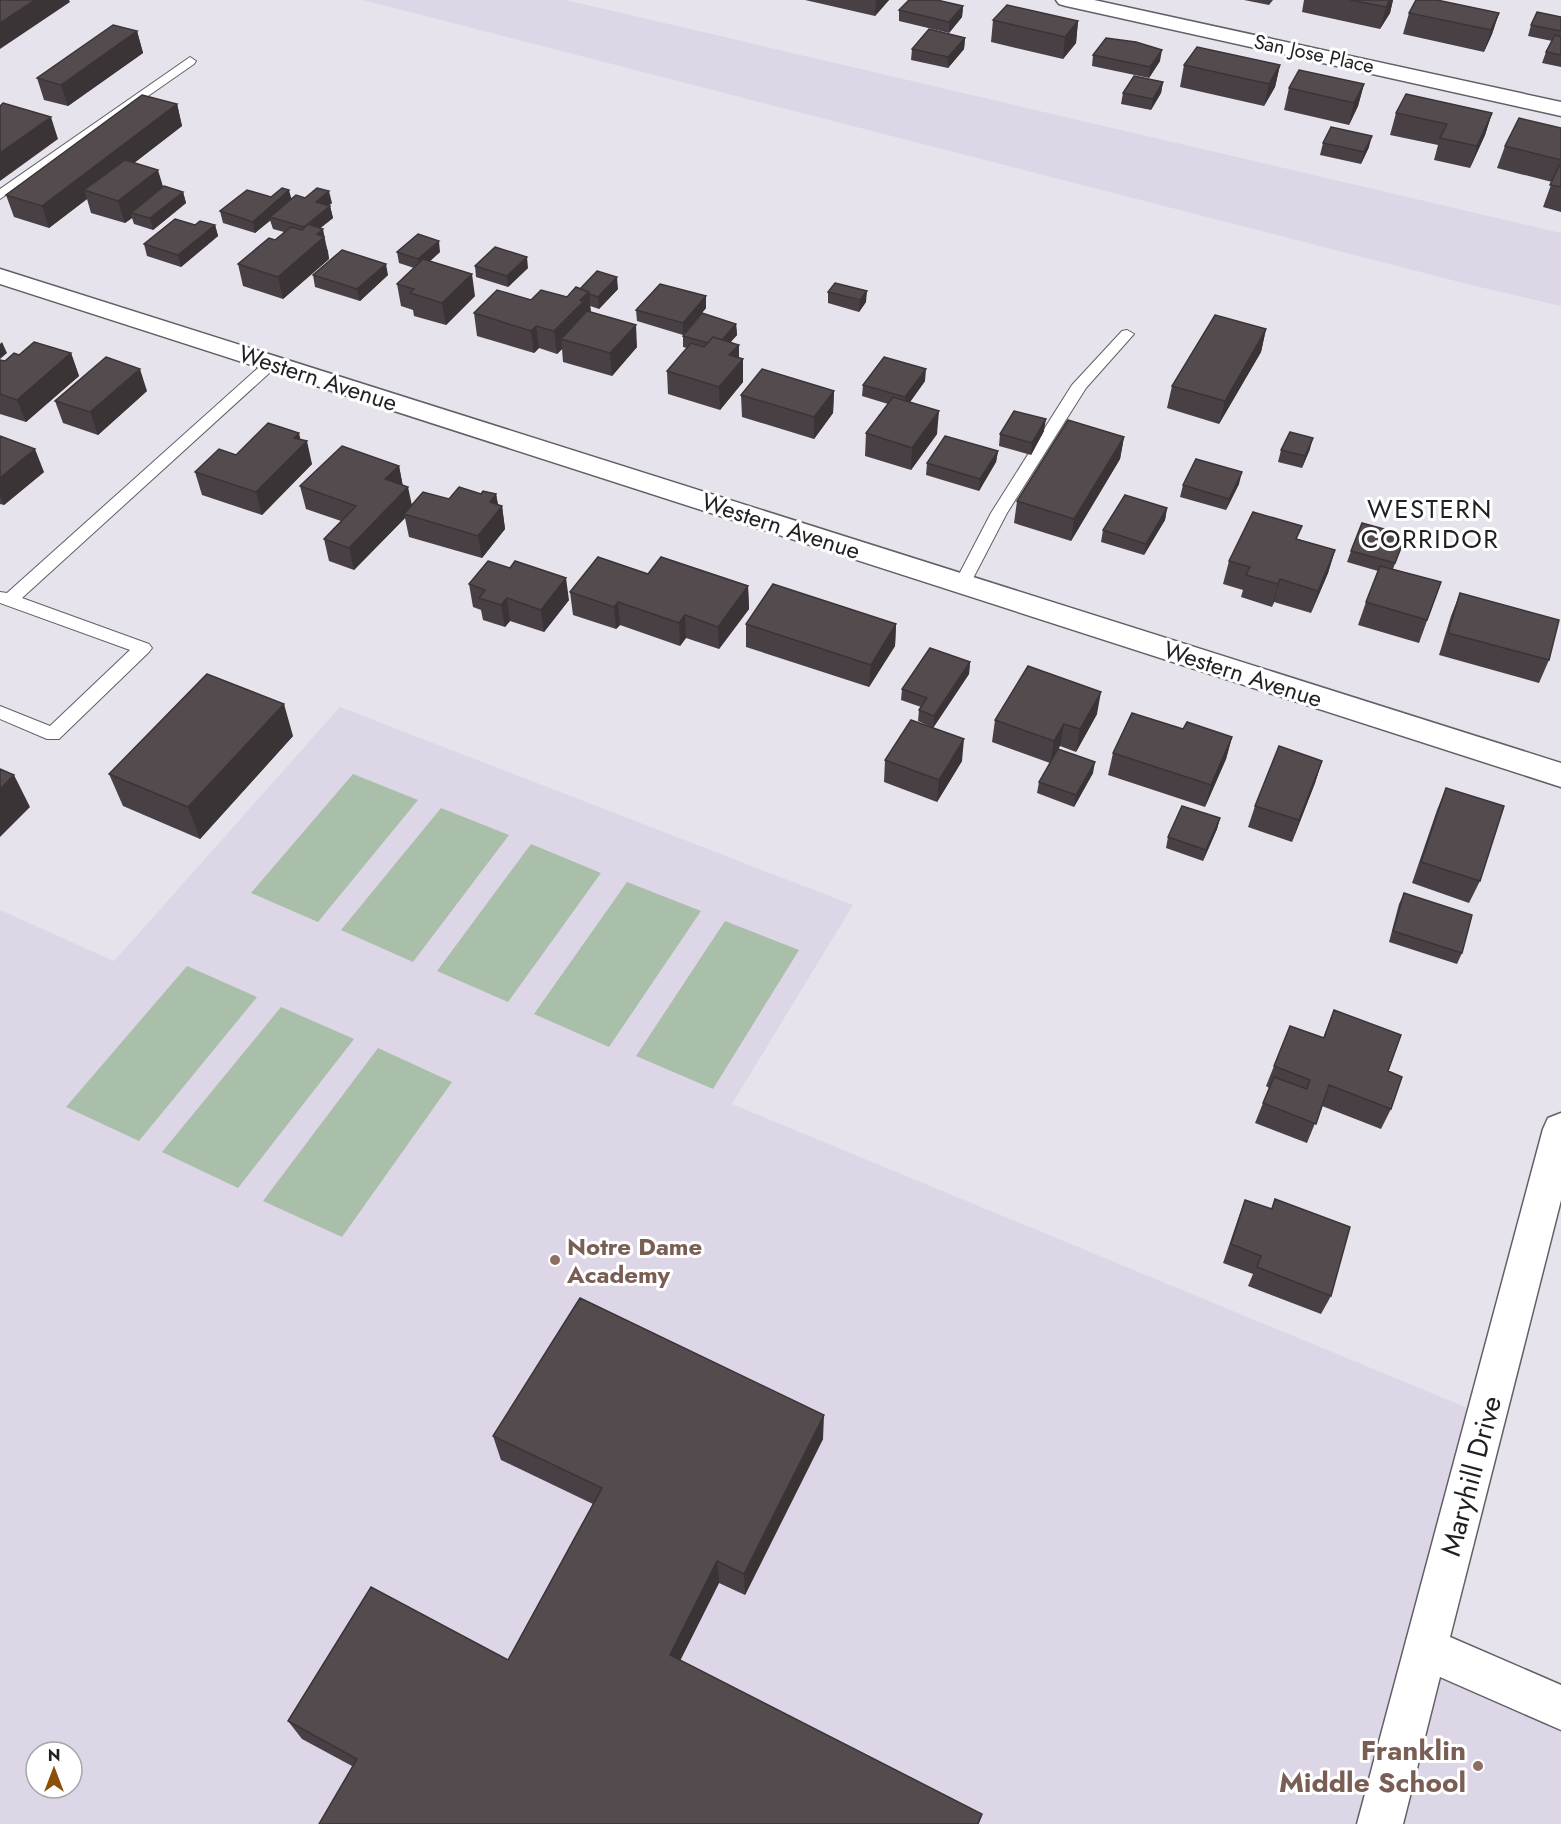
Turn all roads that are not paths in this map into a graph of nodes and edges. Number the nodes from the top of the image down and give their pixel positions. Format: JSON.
{"nodes":[{"id":1,"x":1066,"y":0,"type":"edge"},
{"id":2,"x":190,"y":61,"type":"dead end"},
{"id":3,"x":1561,"y":109,"type":"edge"},
{"id":4,"x":0,"y":195,"type":"edge"},
{"id":5,"x":0,"y":276,"type":"edge"},
{"id":6,"x":1127,"y":334,"type":"dead end"},
{"id":7,"x":272,"y":363,"type":"junction"},
{"id":8,"x":962,"y":584,"type":"junction"},
{"id":9,"x":5,"y":598,"type":"edge"},
{"id":10,"x":0,"y":712,"type":"edge"},
{"id":11,"x":1561,"y":775,"type":"edge"},
{"id":12,"x":1561,"y":1129,"type":"edge"},
{"id":13,"x":1426,"y":1648,"type":"junction"},
{"id":14,"x":1561,"y":1708,"type":"edge"},
{"id":15,"x":1380,"y":1824,"type":"edge"}],
"edges":[{"from":1,"to":3,"type":"street","name":"San Jose Place"},
{"from":2,"to":4,"type":"lane"},
{"from":5,"to":7,"type":"street","name":"Western Avenue"},
{"from":6,"to":8,"type":"lane"},
{"from":7,"to":8,"type":"street","name":"Western Avenue"},
{"from":7,"to":9,"type":"lane"},
{"from":8,"to":11,"type":"street","name":"Western Avenue"},
{"from":9,"to":10,"type":"lane"},
{"from":12,"to":13,"type":"street","name":"Maryhill Drive"},
{"from":13,"to":14,"type":"street"},
{"from":13,"to":15,"type":"street","name":"Maryhill Drive"}]}
